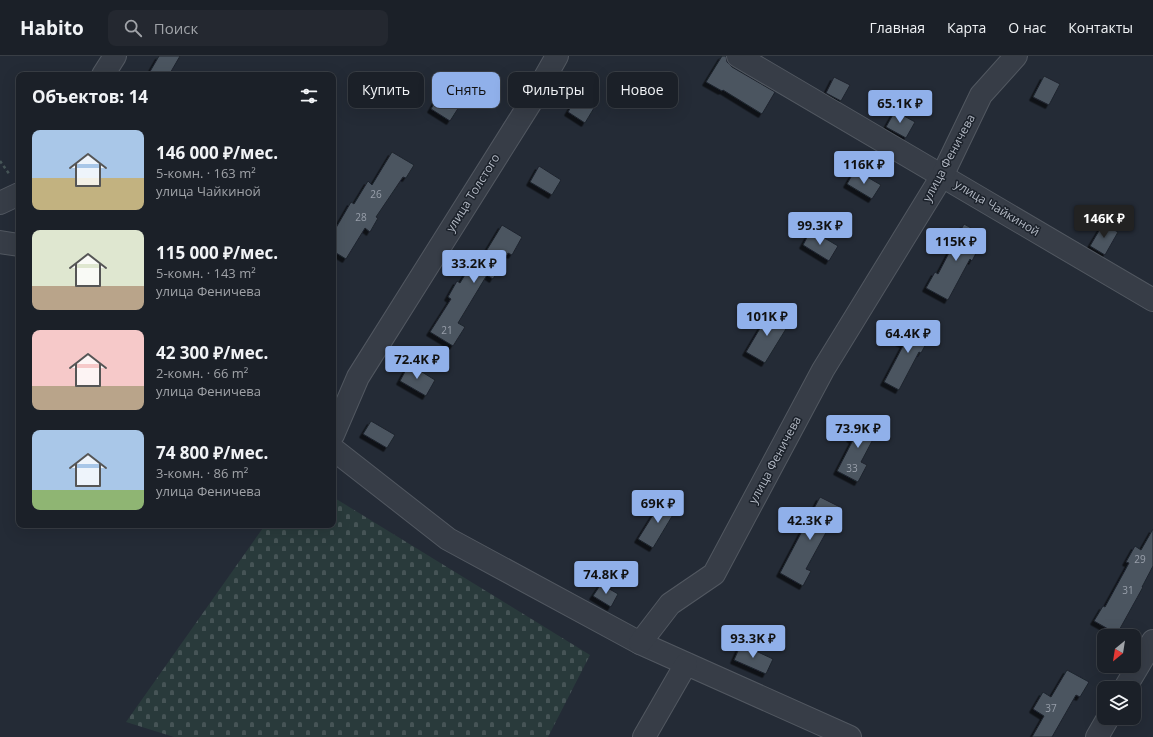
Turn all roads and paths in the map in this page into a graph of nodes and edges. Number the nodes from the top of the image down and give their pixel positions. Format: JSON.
{"nodes":[{"id":1,"x":115,"y":56,"type":"edge"},
{"id":2,"x":557,"y":56,"type":"edge"},
{"id":3,"x":738,"y":56,"type":"edge"},
{"id":4,"x":1016,"y":56,"type":"edge"},
{"id":5,"x":105,"y":72,"type":"edge"},
{"id":6,"x":942,"y":176,"type":"junction"},
{"id":7,"x":16,"y":195,"type":"edge"},
{"id":8,"x":0,"y":203,"type":"edge"},
{"id":9,"x":0,"y":242,"type":"edge"},
{"id":10,"x":16,"y":245,"type":"edge"},
{"id":11,"x":1153,"y":300,"type":"edge"},
{"id":12,"x":336,"y":428,"type":"edge"},
{"id":13,"x":336,"y":451,"type":"edge"},
{"id":14,"x":1153,"y":641,"type":"edge"},
{"id":15,"x":640,"y":643,"type":"junction"},
{"id":16,"x":686,"y":664,"type":"junction"},
{"id":17,"x":1130,"y":681,"type":"edge"},
{"id":18,"x":1104,"y":725,"type":"edge"},
{"id":19,"x":644,"y":737,"type":"edge"},
{"id":20,"x":850,"y":737,"type":"edge"},
{"id":21,"x":1097,"y":737,"type":"edge"}],
"edges":[{"from":1,"to":5,"type":"street"},
{"from":2,"to":12,"type":"street","name":"улица Толстого"},
{"from":3,"to":6,"type":"street","name":"улица Чайкиной"},
{"from":4,"to":6,"type":"street","name":"улица Феничева"},
{"from":6,"to":11,"type":"street","name":"улица Чайкиной"},
{"from":6,"to":15,"type":"street","name":"улица Феничева"},
{"from":7,"to":8,"type":"street"},
{"from":9,"to":10,"type":"street"},
{"from":13,"to":15,"type":"street"},
{"from":14,"to":17,"type":"street"},
{"from":15,"to":16,"type":"street"},
{"from":16,"to":19,"type":"street"},
{"from":16,"to":20,"type":"street"},
{"from":18,"to":21,"type":"street"}]}
